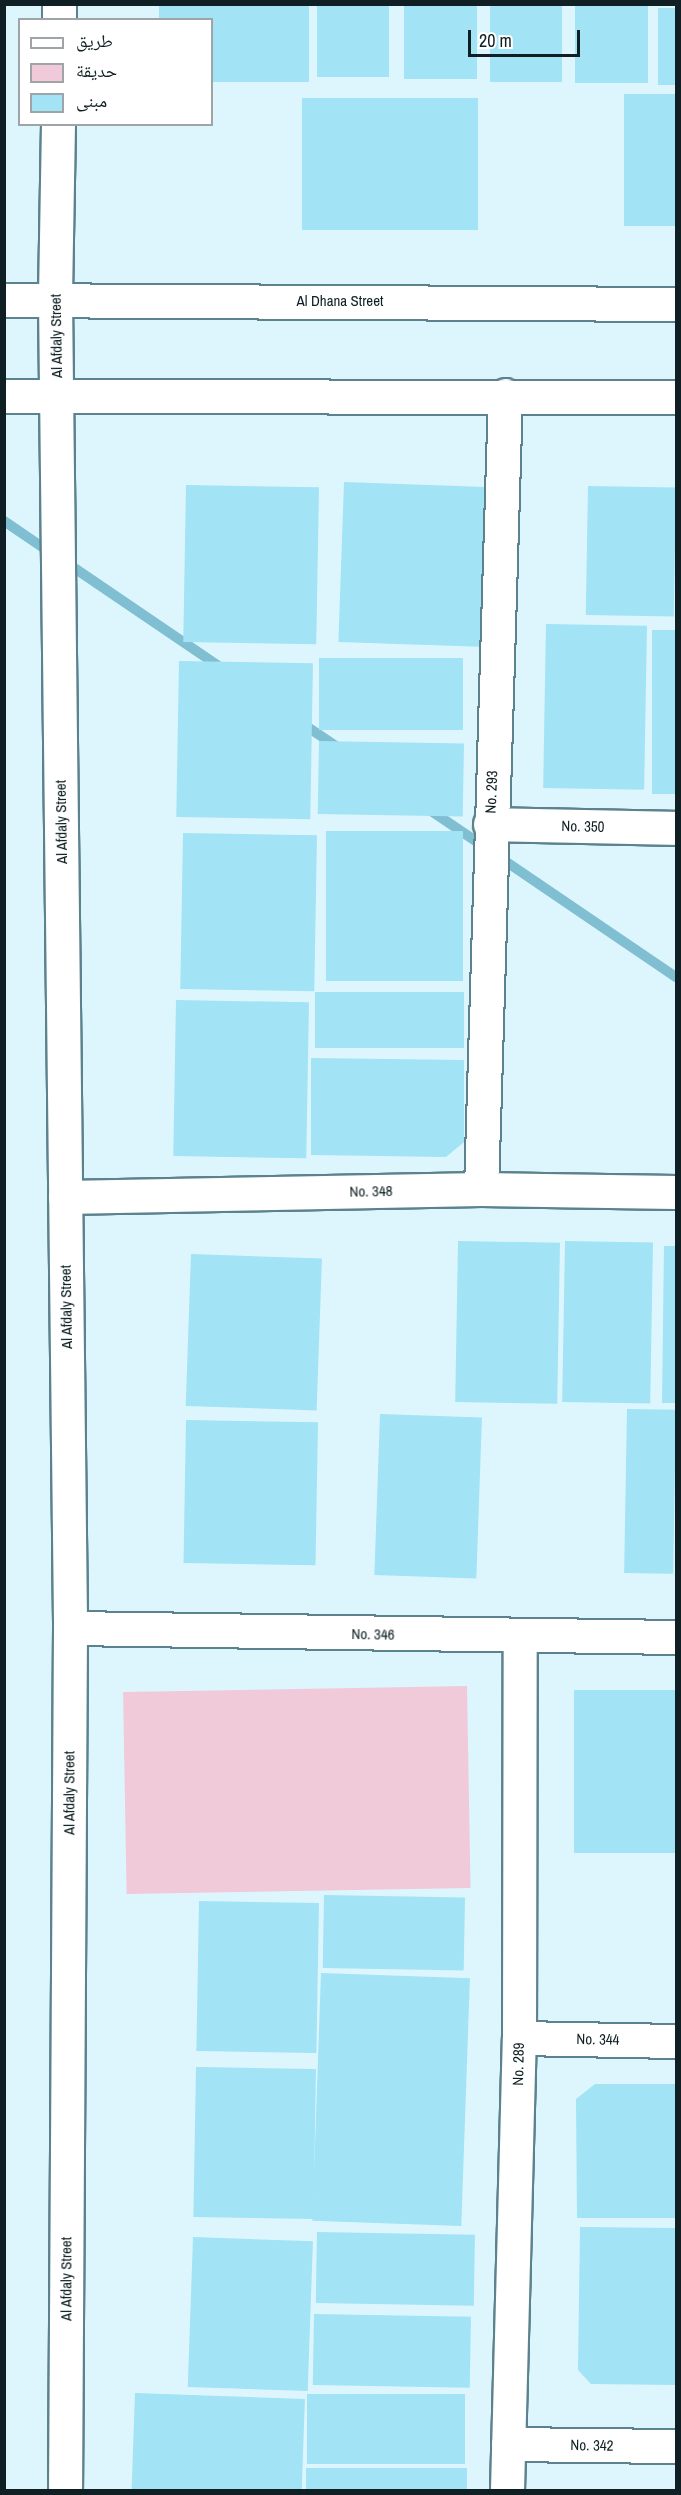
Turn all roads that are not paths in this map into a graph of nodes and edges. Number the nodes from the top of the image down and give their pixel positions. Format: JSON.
{"nodes":[{"id":1,"x":58,"y":126,"type":"edge"},
{"id":2,"x":55,"y":299,"type":"junction"},
{"id":3,"x":4,"y":300,"type":"edge"},
{"id":4,"x":676,"y":304,"type":"edge"},
{"id":5,"x":505,"y":394,"type":"junction"},
{"id":6,"x":57,"y":395,"type":"junction"},
{"id":7,"x":4,"y":396,"type":"edge"},
{"id":8,"x":676,"y":396,"type":"edge"},
{"id":9,"x":490,"y":824,"type":"junction"},
{"id":10,"x":676,"y":828,"type":"edge"},
{"id":11,"x":481,"y":1189,"type":"junction"},
{"id":12,"x":676,"y":1192,"type":"edge"},
{"id":13,"x":65,"y":1197,"type":"junction"},
{"id":14,"x":70,"y":1628,"type":"junction"},
{"id":15,"x":520,"y":1637,"type":"junction"},
{"id":16,"x":676,"y":1637,"type":"edge"},
{"id":17,"x":519,"y":2038,"type":"junction"},
{"id":18,"x":676,"y":2041,"type":"edge"},
{"id":19,"x":508,"y":2444,"type":"junction"},
{"id":20,"x":676,"y":2446,"type":"edge"},
{"id":21,"x":65,"y":2490,"type":"edge"},
{"id":22,"x":507,"y":2490,"type":"edge"}],
"edges":[{"from":1,"to":2,"type":"street","name":"Al Afdaly Street"},
{"from":2,"to":3,"type":"street","name":"Al Dhana Street"},
{"from":2,"to":4,"type":"street","name":"Al Dhana Street"},
{"from":2,"to":6,"type":"street","name":"Al Afdaly Street"},
{"from":5,"to":6,"type":"street"},
{"from":5,"to":8,"type":"street"},
{"from":5,"to":9,"type":"street","name":"No. 293"},
{"from":6,"to":7,"type":"street"},
{"from":6,"to":13,"type":"street","name":"Al Afdaly Street"},
{"from":9,"to":10,"type":"street","name":"No. 350"},
{"from":9,"to":11,"type":"street","name":"No. 293"},
{"from":11,"to":12,"type":"street","name":"No. 348"},
{"from":11,"to":13,"type":"street","name":"No. 348"},
{"from":13,"to":14,"type":"street","name":"Al Afdaly Street"},
{"from":14,"to":15,"type":"street","name":"No. 346"},
{"from":14,"to":21,"type":"street","name":"Al Afdaly Street"},
{"from":15,"to":16,"type":"street","name":"No. 346"},
{"from":15,"to":17,"type":"street","name":"No. 289"},
{"from":17,"to":18,"type":"street","name":"No. 344"},
{"from":17,"to":19,"type":"street","name":"No. 289"},
{"from":19,"to":20,"type":"street","name":"No. 342"},
{"from":19,"to":22,"type":"street","name":"No. 289"}]}
